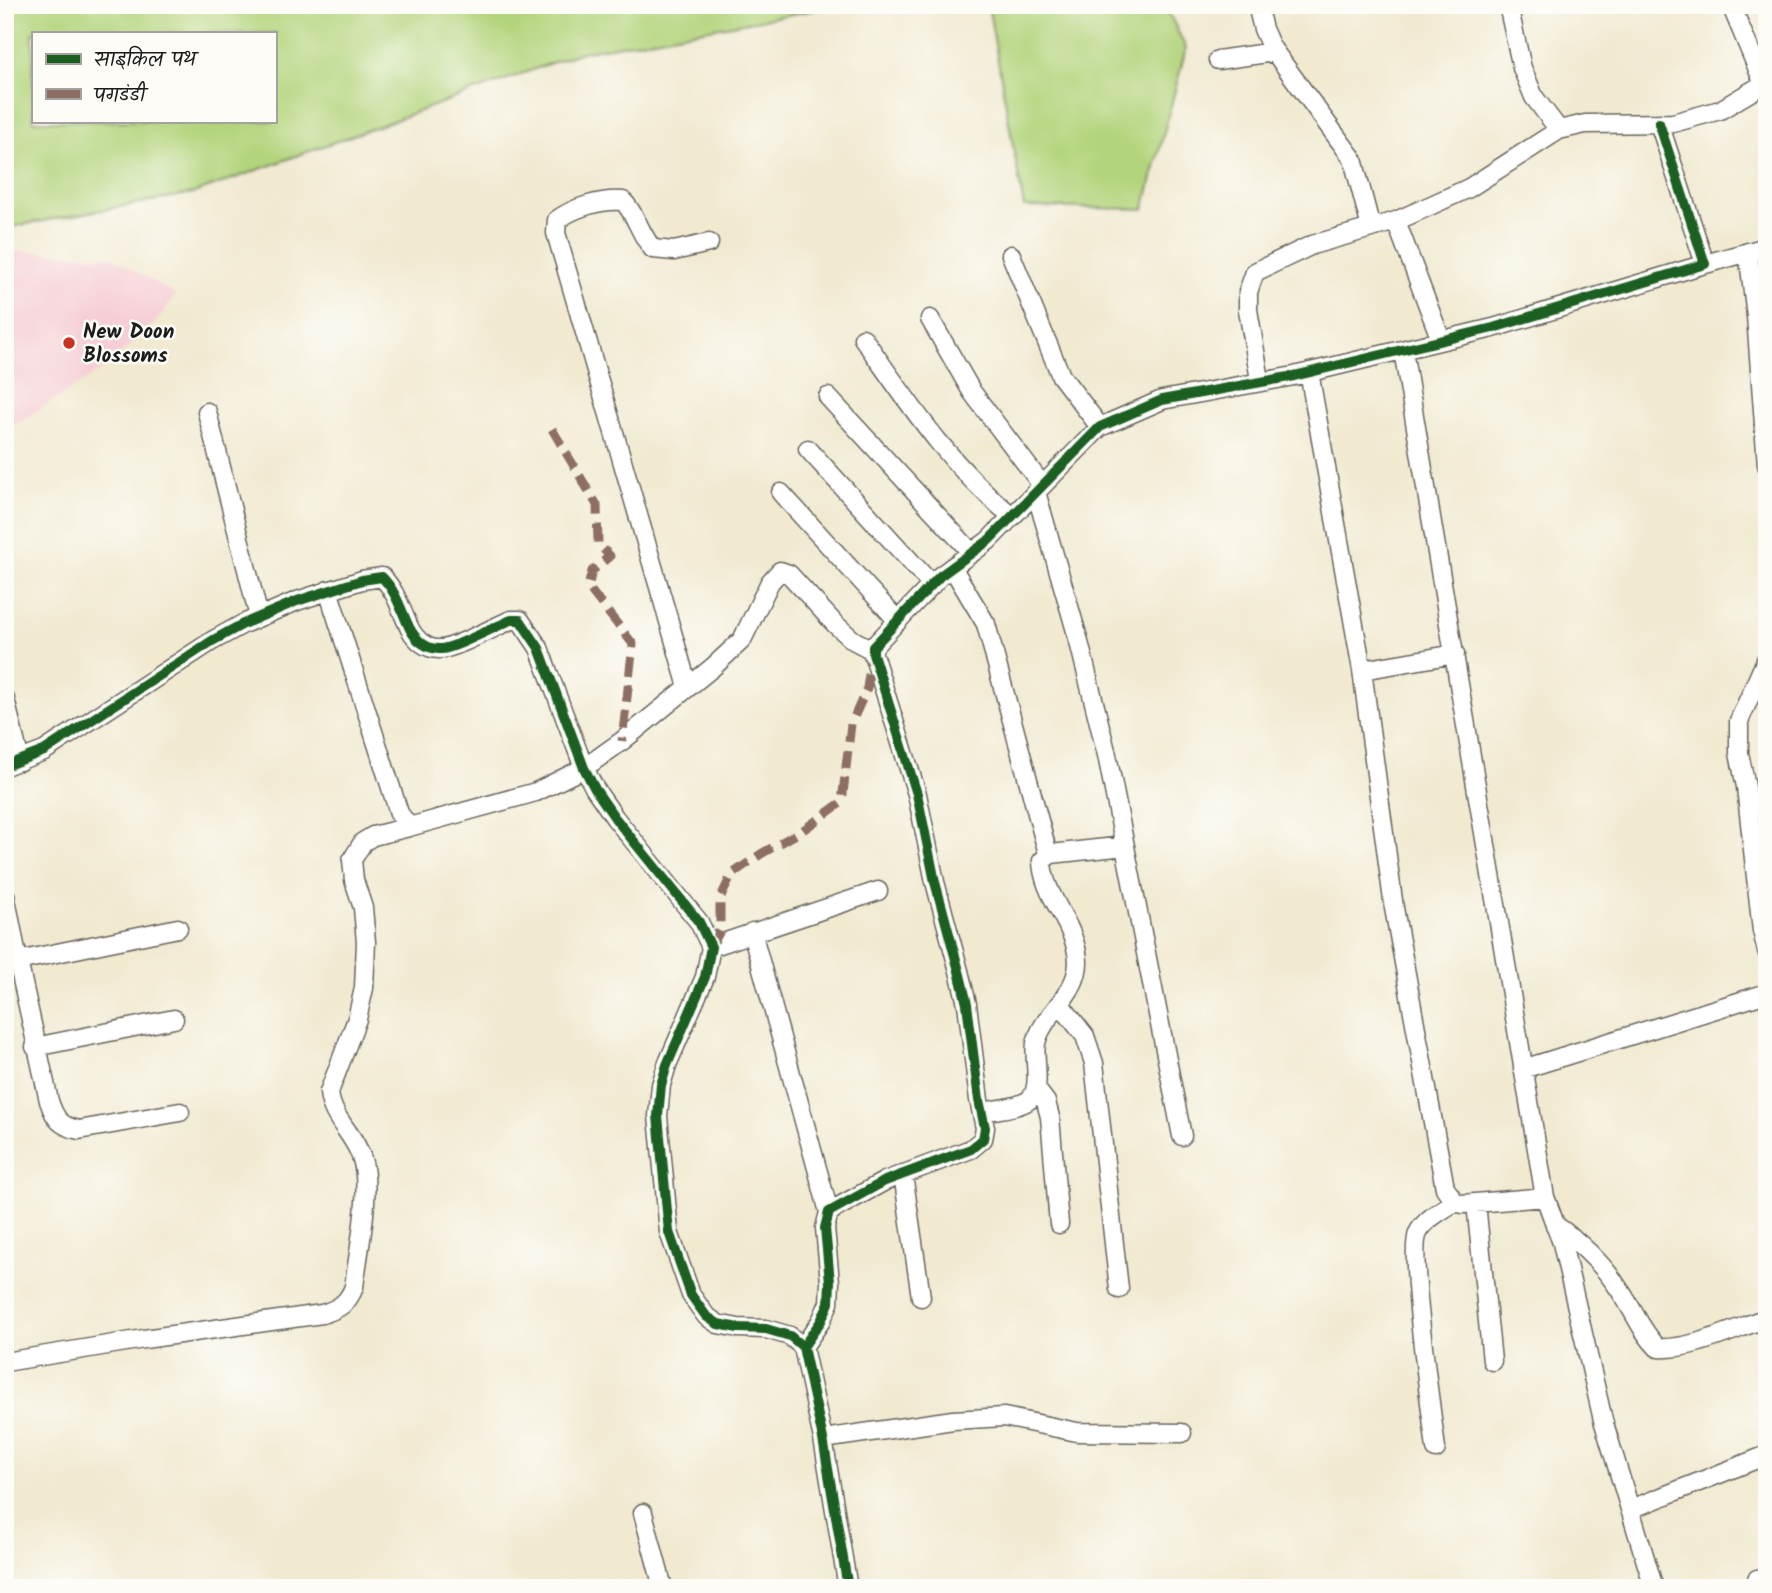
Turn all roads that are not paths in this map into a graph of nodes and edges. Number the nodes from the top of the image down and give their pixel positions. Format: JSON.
{"nodes":[{"id":1,"x":1257,"y":5,"type":"edge"},
{"id":2,"x":1508,"y":5,"type":"edge"},
{"id":3,"x":1731,"y":5,"type":"edge"},
{"id":4,"x":1274,"y":52,"type":"junction"},
{"id":5,"x":1218,"y":60,"type":"dead end"},
{"id":6,"x":1765,"y":83,"type":"edge"},
{"id":7,"x":1659,"y":123,"type":"junction"},
{"id":8,"x":1559,"y":130,"type":"junction"},
{"id":9,"x":1396,"y":222,"type":"junction"},
{"id":10,"x":1371,"y":228,"type":"junction"},
{"id":11,"x":709,"y":243,"type":"dead end"},
{"id":12,"x":1767,"y":247,"type":"edge"},
{"id":13,"x":1748,"y":252,"type":"junction"},
{"id":14,"x":1011,"y":255,"type":"dead end"},
{"id":15,"x":1705,"y":264,"type":"junction"},
{"id":16,"x":930,"y":319,"type":"dead end"},
{"id":17,"x":863,"y":338,"type":"dead end"},
{"id":18,"x":1441,"y":340,"type":"junction"},
{"id":19,"x":1403,"y":349,"type":"junction"},
{"id":20,"x":1309,"y":372,"type":"junction"},
{"id":21,"x":1261,"y":380,"type":"junction"},
{"id":22,"x":828,"y":397,"type":"dead end"},
{"id":23,"x":207,"y":412,"type":"dead end"},
{"id":24,"x":1100,"y":427,"type":"junction"},
{"id":25,"x":808,"y":449,"type":"dead end"},
{"id":26,"x":1767,"y":465,"type":"edge"},
{"id":27,"x":1039,"y":489,"type":"junction"},
{"id":28,"x":781,"y":493,"type":"dead end"},
{"id":29,"x":1012,"y":516,"type":"junction"},
{"id":30,"x":972,"y":553,"type":"junction"},
{"id":31,"x":952,"y":567,"type":"junction"},
{"id":32,"x":932,"y":585,"type":"junction"},
{"id":33,"x":328,"y":590,"type":"junction"},
{"id":34,"x":258,"y":617,"type":"junction"},
{"id":35,"x":898,"y":621,"type":"junction"},
{"id":36,"x":872,"y":650,"type":"junction"},
{"id":37,"x":1455,"y":654,"type":"junction"},
{"id":38,"x":1767,"y":658,"type":"edge"},
{"id":39,"x":1362,"y":670,"type":"junction"},
{"id":40,"x":688,"y":687,"type":"junction"},
{"id":41,"x":5,"y":699,"type":"edge"},
{"id":42,"x":12,"y":763,"type":"edge"},
{"id":43,"x":584,"y":768,"type":"junction"},
{"id":44,"x":409,"y":827,"type":"junction"},
{"id":45,"x":1125,"y":846,"type":"junction"},
{"id":46,"x":1048,"y":854,"type":"junction"},
{"id":47,"x":878,"y":891,"type":"dead end"},
{"id":48,"x":5,"y":894,"type":"edge"},
{"id":49,"x":178,"y":928,"type":"dead end"},
{"id":50,"x":752,"y":932,"type":"junction"},
{"id":51,"x":711,"y":947,"type":"junction"},
{"id":52,"x":1767,"y":951,"type":"edge"},
{"id":53,"x":18,"y":961,"type":"junction"},
{"id":54,"x":1767,"y":993,"type":"edge"},
{"id":55,"x":1060,"y":1004,"type":"junction"},
{"id":56,"x":174,"y":1019,"type":"dead end"},
{"id":57,"x":36,"y":1047,"type":"junction"},
{"id":58,"x":1523,"y":1069,"type":"junction"},
{"id":59,"x":1036,"y":1089,"type":"junction"},
{"id":60,"x":180,"y":1112,"type":"dead end"},
{"id":61,"x":982,"y":1112,"type":"junction"},
{"id":62,"x":1182,"y":1136,"type":"dead end"},
{"id":63,"x":903,"y":1174,"type":"junction"},
{"id":64,"x":1545,"y":1197,"type":"junction"},
{"id":65,"x":1455,"y":1202,"type":"junction"},
{"id":66,"x":1476,"y":1203,"type":"junction"},
{"id":67,"x":829,"y":1212,"type":"junction"},
{"id":68,"x":1059,"y":1224,"type":"dead end"},
{"id":69,"x":1555,"y":1225,"type":"junction"},
{"id":70,"x":1119,"y":1289,"type":"dead end"},
{"id":71,"x":921,"y":1297,"type":"dead end"},
{"id":72,"x":1767,"y":1318,"type":"edge"},
{"id":73,"x":803,"y":1347,"type":"junction"},
{"id":74,"x":1492,"y":1361,"type":"dead end"},
{"id":75,"x":5,"y":1362,"type":"edge"},
{"id":76,"x":1182,"y":1433,"type":"dead end"},
{"id":77,"x":823,"y":1439,"type":"junction"},
{"id":78,"x":1436,"y":1449,"type":"dead end"},
{"id":79,"x":1767,"y":1455,"type":"edge"},
{"id":80,"x":1631,"y":1509,"type":"junction"},
{"id":81,"x":643,"y":1513,"type":"dead end"},
{"id":82,"x":663,"y":1588,"type":"edge"},
{"id":83,"x":848,"y":1588,"type":"edge"},
{"id":84,"x":1654,"y":1588,"type":"edge"}],
"edges":[{"from":1,"to":4,"type":"street"},
{"from":2,"to":8,"type":"street"},
{"from":3,"to":6,"type":"street"},
{"from":4,"to":5,"type":"street"},
{"from":4,"to":10,"type":"street"},
{"from":6,"to":7,"type":"street"},
{"from":7,"to":8,"type":"street"},
{"from":7,"to":15,"type":"street"},
{"from":8,"to":9,"type":"street"},
{"from":9,"to":10,"type":"street"},
{"from":9,"to":18,"type":"street"},
{"from":10,"to":21,"type":"street"},
{"from":11,"to":40,"type":"street"},
{"from":12,"to":13,"type":"street"},
{"from":13,"to":15,"type":"street"},
{"from":13,"to":26,"type":"street"},
{"from":14,"to":24,"type":"street"},
{"from":15,"to":18,"type":"street"},
{"from":16,"to":27,"type":"street"},
{"from":17,"to":29,"type":"street"},
{"from":18,"to":19,"type":"street"},
{"from":19,"to":20,"type":"street"},
{"from":19,"to":37,"type":"street"},
{"from":20,"to":21,"type":"street"},
{"from":20,"to":39,"type":"street"},
{"from":21,"to":24,"type":"street"},
{"from":22,"to":30,"type":"street"},
{"from":23,"to":34,"type":"street"},
{"from":24,"to":27,"type":"street"},
{"from":25,"to":32,"type":"street"},
{"from":27,"to":29,"type":"street"},
{"from":27,"to":45,"type":"street"},
{"from":28,"to":35,"type":"street"},
{"from":29,"to":30,"type":"street"},
{"from":30,"to":31,"type":"street"},
{"from":31,"to":32,"type":"street"},
{"from":31,"to":46,"type":"street"},
{"from":32,"to":35,"type":"street"},
{"from":33,"to":34,"type":"street"},
{"from":33,"to":43,"type":"street"},
{"from":33,"to":44,"type":"street"},
{"from":34,"to":42,"type":"street"},
{"from":35,"to":36,"type":"street"},
{"from":36,"to":40,"type":"street"},
{"from":36,"to":61,"type":"street"},
{"from":37,"to":39,"type":"street"},
{"from":37,"to":58,"type":"street"},
{"from":38,"to":52,"type":"street"},
{"from":39,"to":65,"type":"street"},
{"from":40,"to":43,"type":"street"},
{"from":41,"to":42,"type":"street"},
{"from":43,"to":44,"type":"street"},
{"from":43,"to":51,"type":"street"},
{"from":44,"to":75,"type":"street"},
{"from":45,"to":46,"type":"street"},
{"from":45,"to":62,"type":"street"},
{"from":46,"to":55,"type":"street"},
{"from":47,"to":50,"type":"street"},
{"from":48,"to":53,"type":"street"},
{"from":49,"to":53,"type":"street"},
{"from":50,"to":51,"type":"street"},
{"from":50,"to":67,"type":"street"},
{"from":51,"to":73,"type":"street"},
{"from":53,"to":57,"type":"street"},
{"from":54,"to":58,"type":"street"},
{"from":55,"to":59,"type":"street"},
{"from":55,"to":70,"type":"street"},
{"from":56,"to":57,"type":"street"},
{"from":57,"to":60,"type":"street"},
{"from":58,"to":64,"type":"street"},
{"from":59,"to":61,"type":"street"},
{"from":59,"to":68,"type":"street"},
{"from":61,"to":63,"type":"street"},
{"from":63,"to":67,"type":"street"},
{"from":63,"to":71,"type":"street"},
{"from":64,"to":66,"type":"street"},
{"from":64,"to":69,"type":"street"},
{"from":65,"to":66,"type":"street"},
{"from":65,"to":78,"type":"street"},
{"from":66,"to":74,"type":"street"},
{"from":67,"to":73,"type":"street"},
{"from":69,"to":72,"type":"street"},
{"from":69,"to":80,"type":"street"},
{"from":73,"to":77,"type":"street"},
{"from":76,"to":77,"type":"street"},
{"from":77,"to":83,"type":"street"},
{"from":79,"to":80,"type":"street"},
{"from":80,"to":84,"type":"street"},
{"from":81,"to":82,"type":"street"}]}
